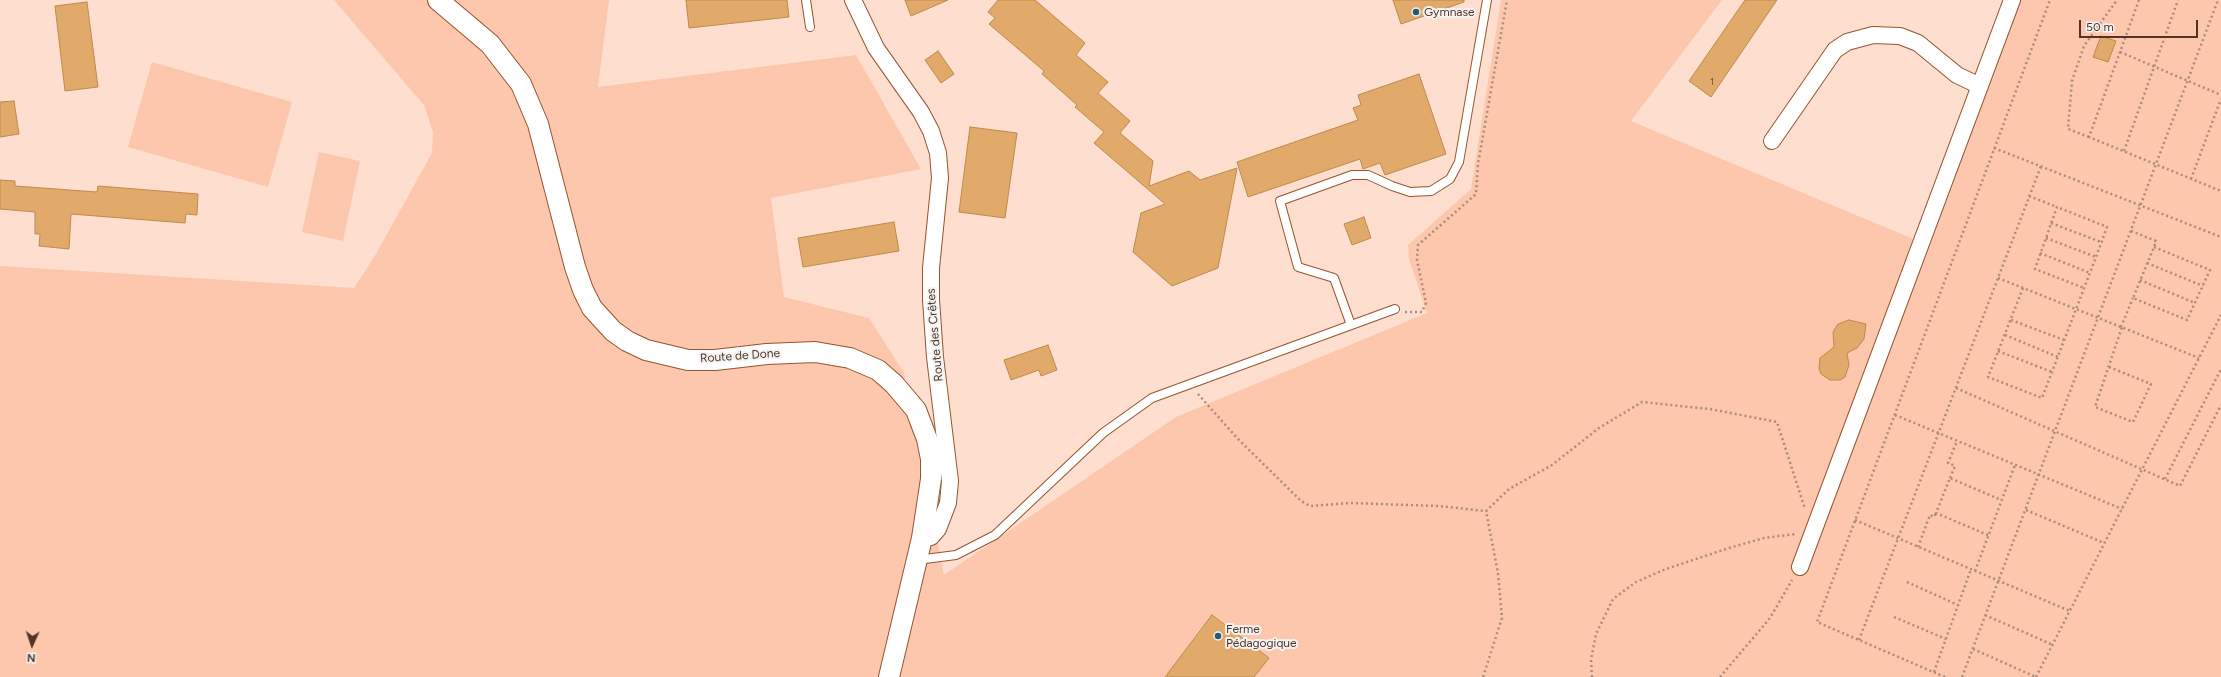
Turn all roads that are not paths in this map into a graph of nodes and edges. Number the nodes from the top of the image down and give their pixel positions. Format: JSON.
{"nodes":[{"id":1,"x":438,"y":0,"type":"edge"},
{"id":2,"x":806,"y":0,"type":"edge"},
{"id":3,"x":853,"y":0,"type":"edge"},
{"id":4,"x":1487,"y":0,"type":"edge"},
{"id":5,"x":2012,"y":0,"type":"edge"},
{"id":6,"x":810,"y":27,"type":"dead end"},
{"id":7,"x":1980,"y":86,"type":"junction"},
{"id":8,"x":1772,"y":141,"type":"dead end"},
{"id":9,"x":1395,"y":309,"type":"dead end"},
{"id":10,"x":1351,"y":325,"type":"junction"},
{"id":11,"x":922,"y":538,"type":"junction"},
{"id":12,"x":916,"y":560,"type":"junction"},
{"id":13,"x":1800,"y":567,"type":"road end"},
{"id":14,"x":890,"y":677,"type":"edge"}],
"edges":[{"from":1,"to":11,"type":"street","name":"Route de Done"},
{"from":2,"to":6,"type":"lane"},
{"from":3,"to":11,"type":"street","name":"Route des Crêtes"},
{"from":4,"to":10,"type":"lane"},
{"from":5,"to":7,"type":"street"},
{"from":7,"to":8,"type":"street"},
{"from":7,"to":13,"type":"street"},
{"from":9,"to":10,"type":"lane"},
{"from":10,"to":12,"type":"lane"},
{"from":11,"to":12,"type":"street"},
{"from":12,"to":14,"type":"street"}]}
